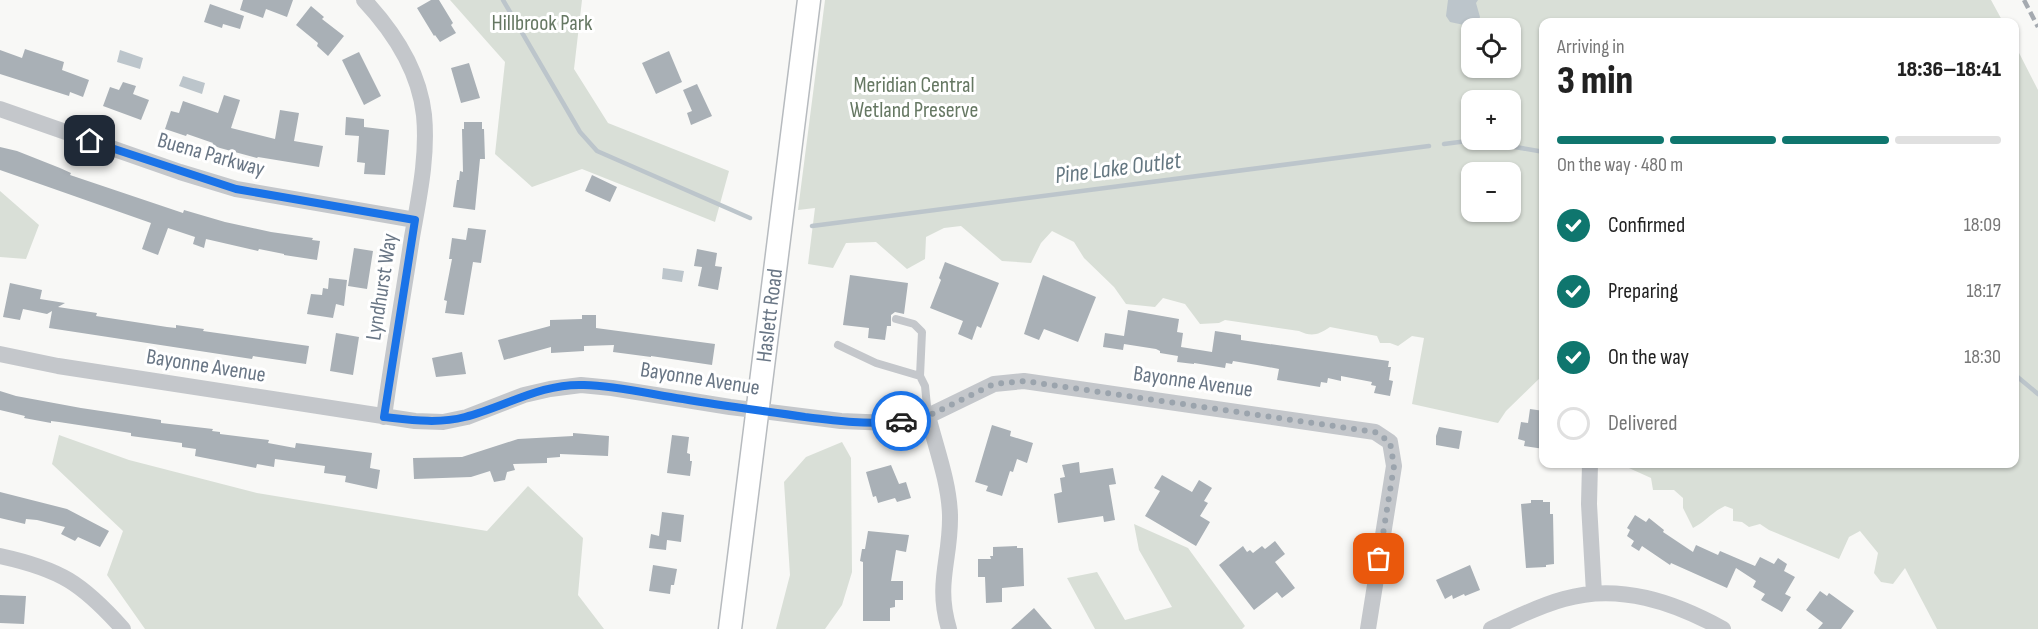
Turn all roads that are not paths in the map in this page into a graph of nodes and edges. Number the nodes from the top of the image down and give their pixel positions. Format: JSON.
{"nodes":[{"id":1,"x":364,"y":0,"type":"edge"},
{"id":2,"x":809,"y":0,"type":"edge"},
{"id":3,"x":0,"y":109,"type":"edge"},
{"id":4,"x":415,"y":220,"type":"junction"},
{"id":5,"x":896,"y":319,"type":"dead end"},
{"id":6,"x":838,"y":345,"type":"dead end"},
{"id":7,"x":0,"y":354,"type":"edge"},
{"id":8,"x":920,"y":376,"type":"junction"},
{"id":9,"x":758,"y":411,"type":"junction"},
{"id":10,"x":928,"y":416,"type":"junction"},
{"id":11,"x":384,"y":417,"type":"junction"},
{"id":12,"x":1590,"y":468,"type":"edge"},
{"id":13,"x":0,"y":556,"type":"edge"},
{"id":14,"x":1594,"y":593,"type":"junction"},
{"id":15,"x":123,"y":629,"type":"edge"},
{"id":16,"x":730,"y":629,"type":"edge"},
{"id":17,"x":950,"y":629,"type":"edge"},
{"id":18,"x":1368,"y":629,"type":"edge"},
{"id":19,"x":1491,"y":629,"type":"edge"},
{"id":20,"x":1723,"y":629,"type":"edge"}],
"edges":[{"from":1,"to":4,"type":"street","name":"Lyndhurst Way"},
{"from":2,"to":9,"type":"main road","name":"Haslett Road"},
{"from":3,"to":4,"type":"street","name":"Buena Parkway"},
{"from":4,"to":11,"type":"street","name":"Lyndhurst Way"},
{"from":5,"to":8,"type":"lane"},
{"from":6,"to":8,"type":"lane"},
{"from":7,"to":11,"type":"street","name":"Bayonne Avenue"},
{"from":8,"to":10,"type":"lane"},
{"from":9,"to":10,"type":"street","name":"Bayonne Avenue"},
{"from":9,"to":11,"type":"street","name":"Bayonne Avenue"},
{"from":9,"to":16,"type":"main road","name":"Haslett Road"},
{"from":10,"to":17,"type":"street"},
{"from":10,"to":18,"type":"street","name":"Bayonne Avenue"},
{"from":12,"to":14,"type":"street"},
{"from":13,"to":15,"type":"street"},
{"from":14,"to":19,"type":"street"},
{"from":14,"to":20,"type":"street"}]}
